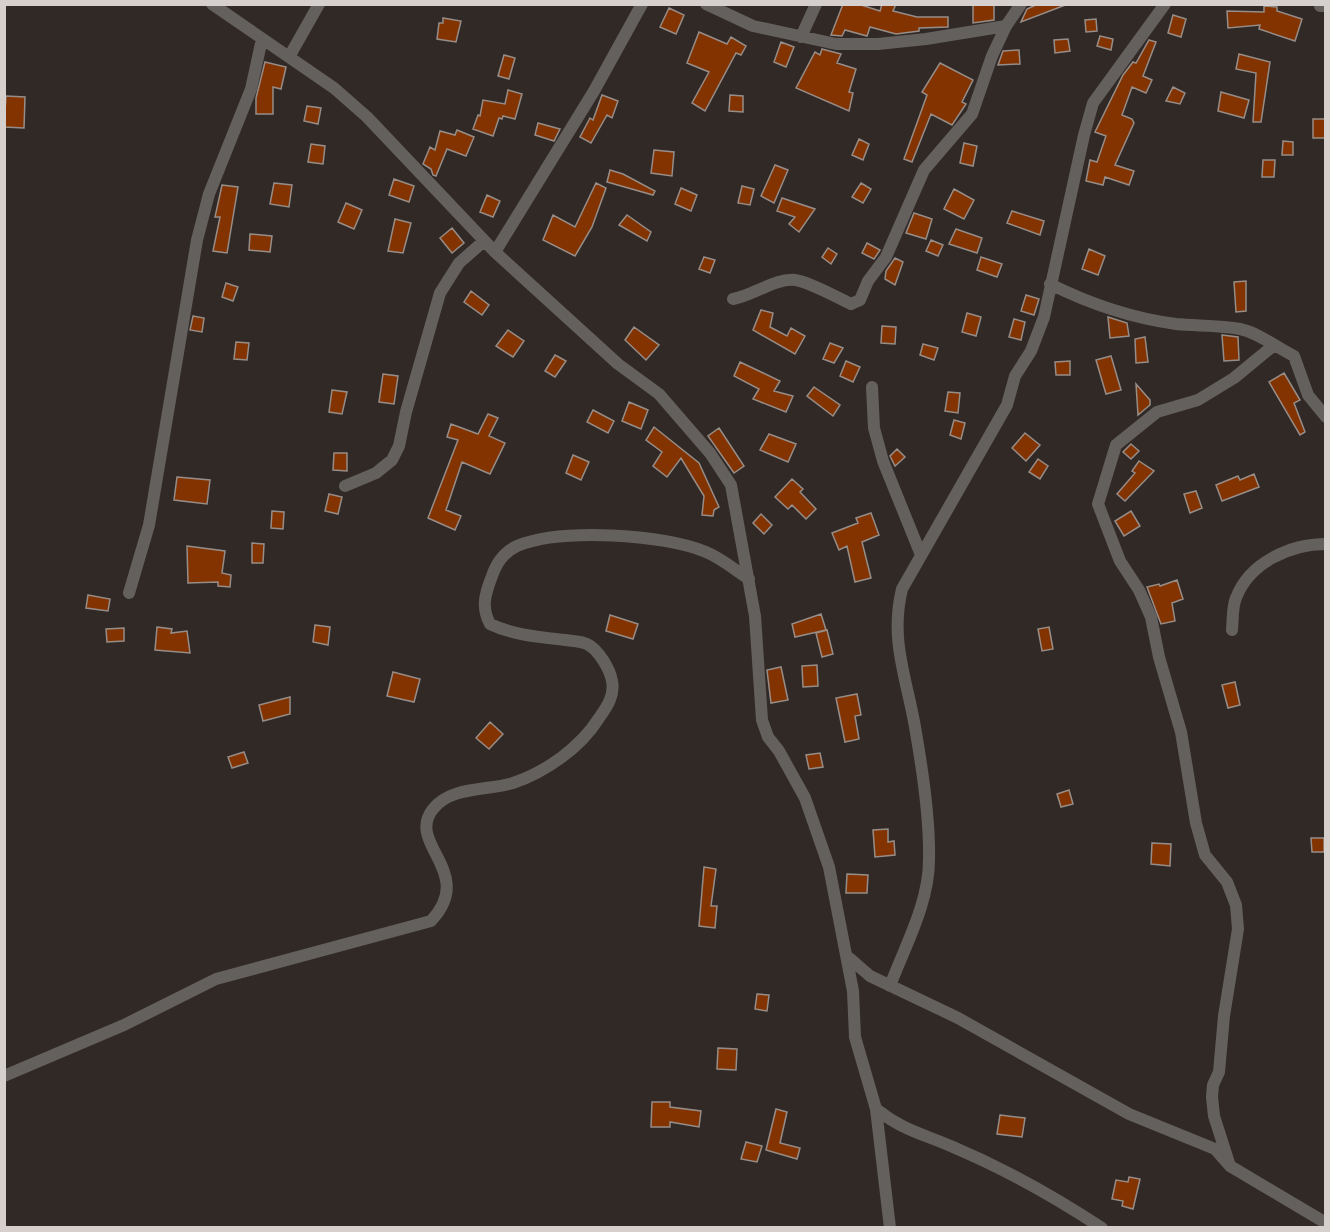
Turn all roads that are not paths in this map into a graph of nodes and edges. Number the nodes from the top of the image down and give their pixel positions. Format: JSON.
{"nodes":[{"id":1,"x":212,"y":4,"type":"edge"},
{"id":2,"x":319,"y":4,"type":"edge"},
{"id":3,"x":642,"y":4,"type":"edge"},
{"id":4,"x":706,"y":4,"type":"edge"},
{"id":5,"x":816,"y":4,"type":"edge"},
{"id":6,"x":1021,"y":4,"type":"edge"},
{"id":7,"x":1165,"y":4,"type":"edge"},
{"id":8,"x":1006,"y":26,"type":"junction"},
{"id":9,"x":801,"y":37,"type":"junction"},
{"id":10,"x":262,"y":39,"type":"junction"},
{"id":11,"x":289,"y":57,"type":"junction"},
{"id":12,"x":484,"y":241,"type":"junction"},
{"id":13,"x":495,"y":252,"type":"junction"},
{"id":14,"x":1050,"y":284,"type":"junction"},
{"id":15,"x":733,"y":299,"type":"dead end"},
{"id":16,"x":1273,"y":346,"type":"junction"},
{"id":17,"x":872,"y":387,"type":"dead end"},
{"id":18,"x":1326,"y":417,"type":"edge"},
{"id":19,"x":345,"y":486,"type":"dead end"},
{"id":20,"x":1326,"y":544,"type":"edge"},
{"id":21,"x":921,"y":555,"type":"junction"},
{"id":22,"x":749,"y":579,"type":"junction"},
{"id":23,"x":129,"y":593,"type":"dead end"},
{"id":24,"x":1232,"y":630,"type":"dead end"},
{"id":25,"x":848,"y":956,"type":"junction"},
{"id":26,"x":890,"y":986,"type":"junction"},
{"id":27,"x":4,"y":1076,"type":"edge"},
{"id":28,"x":876,"y":1109,"type":"junction"},
{"id":29,"x":1230,"y":1166,"type":"junction"},
{"id":30,"x":1326,"y":1222,"type":"edge"},
{"id":31,"x":890,"y":1227,"type":"edge"},
{"id":32,"x":1102,"y":1227,"type":"edge"}],
"edges":[{"from":1,"to":10,"type":"street"},
{"from":2,"to":11,"type":"street"},
{"from":3,"to":13,"type":"street"},
{"from":4,"to":9,"type":"street"},
{"from":5,"to":9,"type":"street"},
{"from":6,"to":8,"type":"street"},
{"from":7,"to":14,"type":"street"},
{"from":8,"to":9,"type":"street"},
{"from":8,"to":15,"type":"street"},
{"from":10,"to":11,"type":"street"},
{"from":10,"to":23,"type":"street"},
{"from":11,"to":12,"type":"street"},
{"from":12,"to":13,"type":"street"},
{"from":12,"to":19,"type":"street"},
{"from":13,"to":22,"type":"street"},
{"from":14,"to":16,"type":"street"},
{"from":14,"to":21,"type":"street"},
{"from":16,"to":18,"type":"street"},
{"from":16,"to":29,"type":"street"},
{"from":17,"to":21,"type":"street"},
{"from":20,"to":24,"type":"street"},
{"from":21,"to":26,"type":"street"},
{"from":22,"to":25,"type":"street"},
{"from":22,"to":27,"type":"street"},
{"from":25,"to":26,"type":"street"},
{"from":25,"to":28,"type":"street"},
{"from":26,"to":29,"type":"street"},
{"from":28,"to":31,"type":"street"},
{"from":28,"to":32,"type":"street"},
{"from":29,"to":30,"type":"street"}]}
